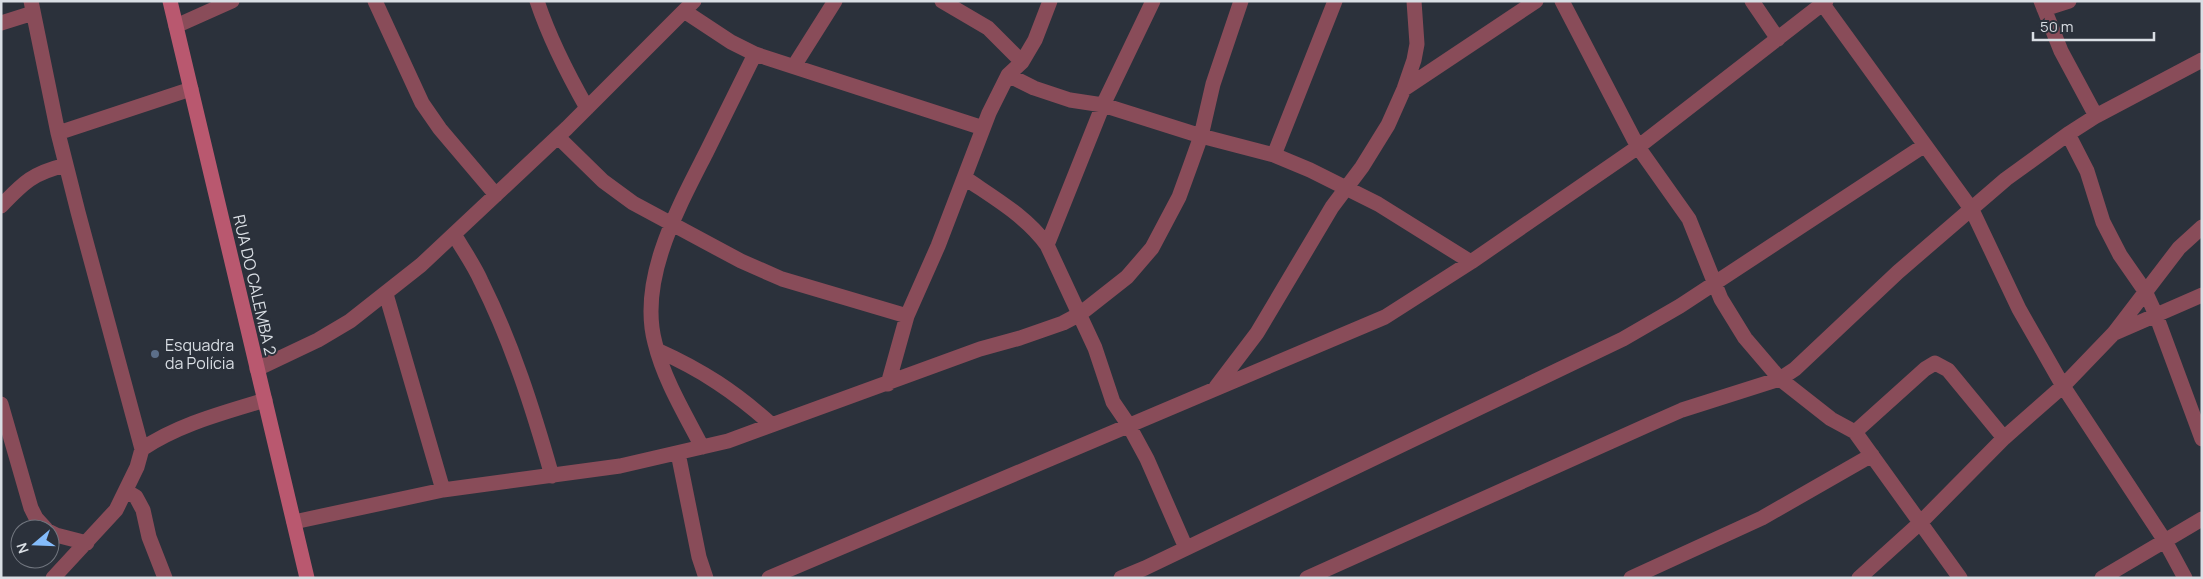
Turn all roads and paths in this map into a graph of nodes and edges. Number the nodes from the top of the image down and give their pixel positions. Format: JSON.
{"nodes":[{"id":1,"x":170,"y":1,"type":"edge"},
{"id":2,"x":375,"y":1,"type":"edge"},
{"id":3,"x":537,"y":1,"type":"edge"},
{"id":4,"x":835,"y":1,"type":"edge"},
{"id":5,"x":942,"y":1,"type":"edge"},
{"id":6,"x":1050,"y":1,"type":"edge"},
{"id":7,"x":1153,"y":1,"type":"edge"},
{"id":8,"x":1241,"y":1,"type":"edge"},
{"id":9,"x":1335,"y":1,"type":"edge"},
{"id":10,"x":1414,"y":1,"type":"edge"},
{"id":11,"x":1536,"y":1,"type":"edge"},
{"id":12,"x":1562,"y":1,"type":"edge"},
{"id":13,"x":1752,"y":1,"type":"edge"},
{"id":14,"x":2069,"y":1,"type":"edge"},
{"id":15,"x":226,"y":2,"type":"edge"},
{"id":16,"x":1824,"y":2,"type":"edge"},
{"id":17,"x":2043,"y":5,"type":"edge"},
{"id":18,"x":689,"y":6,"type":"edge"},
{"id":19,"x":32,"y":7,"type":"edge"},
{"id":20,"x":1,"y":23,"type":"edge"},
{"id":21,"x":176,"y":26,"type":"junction"},
{"id":22,"x":1778,"y":39,"type":"junction"},
{"id":23,"x":755,"y":54,"type":"junction"},
{"id":24,"x":2202,"y":60,"type":"edge"},
{"id":25,"x":1022,"y":62,"type":"junction"},
{"id":26,"x":794,"y":66,"type":"junction"},
{"id":27,"x":1008,"y":76,"type":"junction"},
{"id":28,"x":191,"y":89,"type":"junction"},
{"id":29,"x":1404,"y":89,"type":"junction"},
{"id":30,"x":1103,"y":106,"type":"junction"},
{"id":31,"x":587,"y":108,"type":"junction"},
{"id":32,"x":2096,"y":116,"type":"junction"},
{"id":33,"x":983,"y":128,"type":"junction"},
{"id":34,"x":58,"y":133,"type":"junction"},
{"id":35,"x":2068,"y":134,"type":"junction"},
{"id":36,"x":1201,"y":136,"type":"junction"},
{"id":37,"x":558,"y":137,"type":"junction"},
{"id":38,"x":1925,"y":145,"type":"junction"},
{"id":39,"x":1638,"y":147,"type":"junction"},
{"id":40,"x":1274,"y":155,"type":"junction"},
{"id":41,"x":66,"y":164,"type":"junction"},
{"id":42,"x":965,"y":178,"type":"junction"},
{"id":43,"x":1345,"y":188,"type":"junction"},
{"id":44,"x":496,"y":195,"type":"junction"},
{"id":45,"x":1,"y":206,"type":"edge"},
{"id":46,"x":1972,"y":210,"type":"junction"},
{"id":47,"x":670,"y":224,"type":"junction"},
{"id":48,"x":2202,"y":227,"type":"edge"},
{"id":49,"x":454,"y":234,"type":"junction"},
{"id":50,"x":1047,"y":245,"type":"junction"},
{"id":51,"x":1471,"y":262,"type":"junction"},
{"id":52,"x":1714,"y":284,"type":"junction"},
{"id":53,"x":2145,"y":291,"type":"junction"},
{"id":54,"x":386,"y":294,"type":"junction"},
{"id":55,"x":2202,"y":295,"type":"edge"},
{"id":56,"x":1080,"y":314,"type":"junction"},
{"id":57,"x":2156,"y":315,"type":"junction"},
{"id":58,"x":907,"y":316,"type":"junction"},
{"id":59,"x":2114,"y":333,"type":"junction"},
{"id":60,"x":657,"y":350,"type":"junction"},
{"id":61,"x":257,"y":369,"type":"junction"},
{"id":62,"x":1780,"y":378,"type":"junction"},
{"id":63,"x":888,"y":384,"type":"junction"},
{"id":64,"x":2063,"y":386,"type":"junction"},
{"id":65,"x":1215,"y":388,"type":"junction"},
{"id":66,"x":265,"y":400,"type":"junction"},
{"id":67,"x":2,"y":406,"type":"edge"},
{"id":68,"x":1128,"y":424,"type":"junction"},
{"id":69,"x":772,"y":425,"type":"junction"},
{"id":70,"x":1855,"y":432,"type":"junction"},
{"id":71,"x":2004,"y":438,"type":"junction"},
{"id":72,"x":2202,"y":438,"type":"edge"},
{"id":73,"x":702,"y":447,"type":"junction"},
{"id":74,"x":142,"y":449,"type":"junction"},
{"id":75,"x":678,"y":453,"type":"junction"},
{"id":76,"x":1872,"y":455,"type":"junction"},
{"id":77,"x":552,"y":476,"type":"junction"},
{"id":78,"x":442,"y":490,"type":"junction"},
{"id":79,"x":126,"y":491,"type":"junction"},
{"id":80,"x":37,"y":519,"type":"edge"},
{"id":81,"x":2202,"y":519,"type":"edge"},
{"id":82,"x":294,"y":522,"type":"junction"},
{"id":83,"x":1921,"y":522,"type":"junction"},
{"id":84,"x":60,"y":535,"type":"edge"},
{"id":85,"x":2165,"y":541,"type":"junction"},
{"id":86,"x":87,"y":543,"type":"junction"},
{"id":87,"x":1186,"y":548,"type":"junction"},
{"id":88,"x":1147,"y":573,"type":"edge"},
{"id":89,"x":53,"y":578,"type":"edge"},
{"id":90,"x":165,"y":578,"type":"edge"},
{"id":91,"x":307,"y":578,"type":"edge"},
{"id":92,"x":706,"y":578,"type":"edge"},
{"id":93,"x":769,"y":578,"type":"edge"},
{"id":94,"x":1121,"y":578,"type":"edge"},
{"id":95,"x":1307,"y":578,"type":"edge"},
{"id":96,"x":1631,"y":578,"type":"edge"},
{"id":97,"x":1859,"y":578,"type":"edge"},
{"id":98,"x":1960,"y":578,"type":"edge"},
{"id":99,"x":2102,"y":578,"type":"edge"},
{"id":100,"x":2185,"y":578,"type":"edge"}],
"edges":[{"from":1,"to":21,"type":"main road","name":"RUA DO CALEMBA 2"},
{"from":2,"to":44,"type":"street"},
{"from":3,"to":31,"type":"street"},
{"from":4,"to":26,"type":"street"},
{"from":5,"to":25,"type":"street"},
{"from":6,"to":25,"type":"street"},
{"from":7,"to":30,"type":"street"},
{"from":8,"to":36,"type":"street"},
{"from":9,"to":40,"type":"street"},
{"from":10,"to":29,"type":"street"},
{"from":11,"to":29,"type":"street"},
{"from":12,"to":39,"type":"street"},
{"from":13,"to":22,"type":"street"},
{"from":14,"to":17,"type":"street"},
{"from":15,"to":21,"type":"street"},
{"from":16,"to":22,"type":"street"},
{"from":16,"to":38,"type":"street"},
{"from":17,"to":32,"type":"street"},
{"from":18,"to":23,"type":"street"},
{"from":18,"to":31,"type":"street"},
{"from":19,"to":20,"type":"street"},
{"from":19,"to":34,"type":"street"},
{"from":21,"to":28,"type":"main road","name":"RUA DO CALEMBA 2"},
{"from":22,"to":39,"type":"street"},
{"from":23,"to":26,"type":"street"},
{"from":23,"to":47,"type":"street"},
{"from":24,"to":32,"type":"street"},
{"from":25,"to":27,"type":"street"},
{"from":26,"to":33,"type":"street"},
{"from":27,"to":30,"type":"street"},
{"from":27,"to":33,"type":"street"},
{"from":28,"to":34,"type":"street"},
{"from":28,"to":61,"type":"main road","name":"RUA DO CALEMBA 2"},
{"from":29,"to":43,"type":"street"},
{"from":30,"to":36,"type":"street"},
{"from":30,"to":50,"type":"street"},
{"from":31,"to":37,"type":"street"},
{"from":32,"to":35,"type":"street"},
{"from":33,"to":42,"type":"street"},
{"from":34,"to":41,"type":"street"},
{"from":35,"to":46,"type":"street"},
{"from":35,"to":53,"type":"street"},
{"from":36,"to":40,"type":"street"},
{"from":36,"to":56,"type":"street"},
{"from":37,"to":44,"type":"street"},
{"from":37,"to":47,"type":"street"},
{"from":38,"to":46,"type":"street"},
{"from":38,"to":52,"type":"street"},
{"from":39,"to":51,"type":"street"},
{"from":39,"to":52,"type":"street"},
{"from":40,"to":43,"type":"street"},
{"from":41,"to":45,"type":"street"},
{"from":41,"to":74,"type":"street"},
{"from":42,"to":50,"type":"street"},
{"from":42,"to":58,"type":"street"},
{"from":43,"to":51,"type":"street"},
{"from":43,"to":65,"type":"street"},
{"from":44,"to":49,"type":"street"},
{"from":46,"to":62,"type":"street"},
{"from":46,"to":64,"type":"street"},
{"from":47,"to":58,"type":"street"},
{"from":47,"to":60,"type":"street"},
{"from":48,"to":53,"type":"street"},
{"from":49,"to":54,"type":"street"},
{"from":49,"to":77,"type":"street"},
{"from":50,"to":56,"type":"street"},
{"from":51,"to":65,"type":"street"},
{"from":52,"to":62,"type":"street"},
{"from":52,"to":87,"type":"street"},
{"from":53,"to":57,"type":"street"},
{"from":53,"to":59,"type":"street"},
{"from":54,"to":61,"type":"street"},
{"from":54,"to":78,"type":"street"},
{"from":55,"to":57,"type":"street"},
{"from":56,"to":63,"type":"street"},
{"from":56,"to":68,"type":"street"},
{"from":57,"to":59,"type":"street"},
{"from":57,"to":72,"type":"street"},
{"from":58,"to":63,"type":"street"},
{"from":59,"to":64,"type":"street"},
{"from":60,"to":69,"type":"street"},
{"from":60,"to":73,"type":"street"},
{"from":61,"to":66,"type":"main road","name":"RUA DO CALEMBA 2"},
{"from":62,"to":70,"type":"street"},
{"from":62,"to":95,"type":"street"},
{"from":63,"to":69,"type":"street"},
{"from":64,"to":71,"type":"street"},
{"from":64,"to":85,"type":"street"},
{"from":65,"to":68,"type":"street"},
{"from":66,"to":74,"type":"street"},
{"from":66,"to":82,"type":"main road","name":"RUA DO CALEMBA 2"},
{"from":67,"to":80,"type":"street"},
{"from":68,"to":87,"type":"street"},
{"from":68,"to":93,"type":"street"},
{"from":69,"to":73,"type":"street"},
{"from":70,"to":71,"type":"street"},
{"from":70,"to":76,"type":"street"},
{"from":71,"to":83,"type":"street"},
{"from":73,"to":75,"type":"street"},
{"from":74,"to":79,"type":"street"},
{"from":75,"to":77,"type":"street"},
{"from":75,"to":92,"type":"street"},
{"from":76,"to":83,"type":"street"},
{"from":76,"to":96,"type":"street"},
{"from":77,"to":78,"type":"street"},
{"from":78,"to":82,"type":"street"},
{"from":79,"to":86,"type":"street"},
{"from":79,"to":90,"type":"street"},
{"from":81,"to":85,"type":"street"},
{"from":82,"to":91,"type":"main road","name":"RUA DO CALEMBA 2"},
{"from":83,"to":97,"type":"street"},
{"from":83,"to":98,"type":"street"},
{"from":84,"to":86,"type":"street"},
{"from":85,"to":99,"type":"street"},
{"from":85,"to":100,"type":"street"},
{"from":86,"to":89,"type":"street"},
{"from":87,"to":88,"type":"street"},
{"from":88,"to":94,"type":"street"}]}
